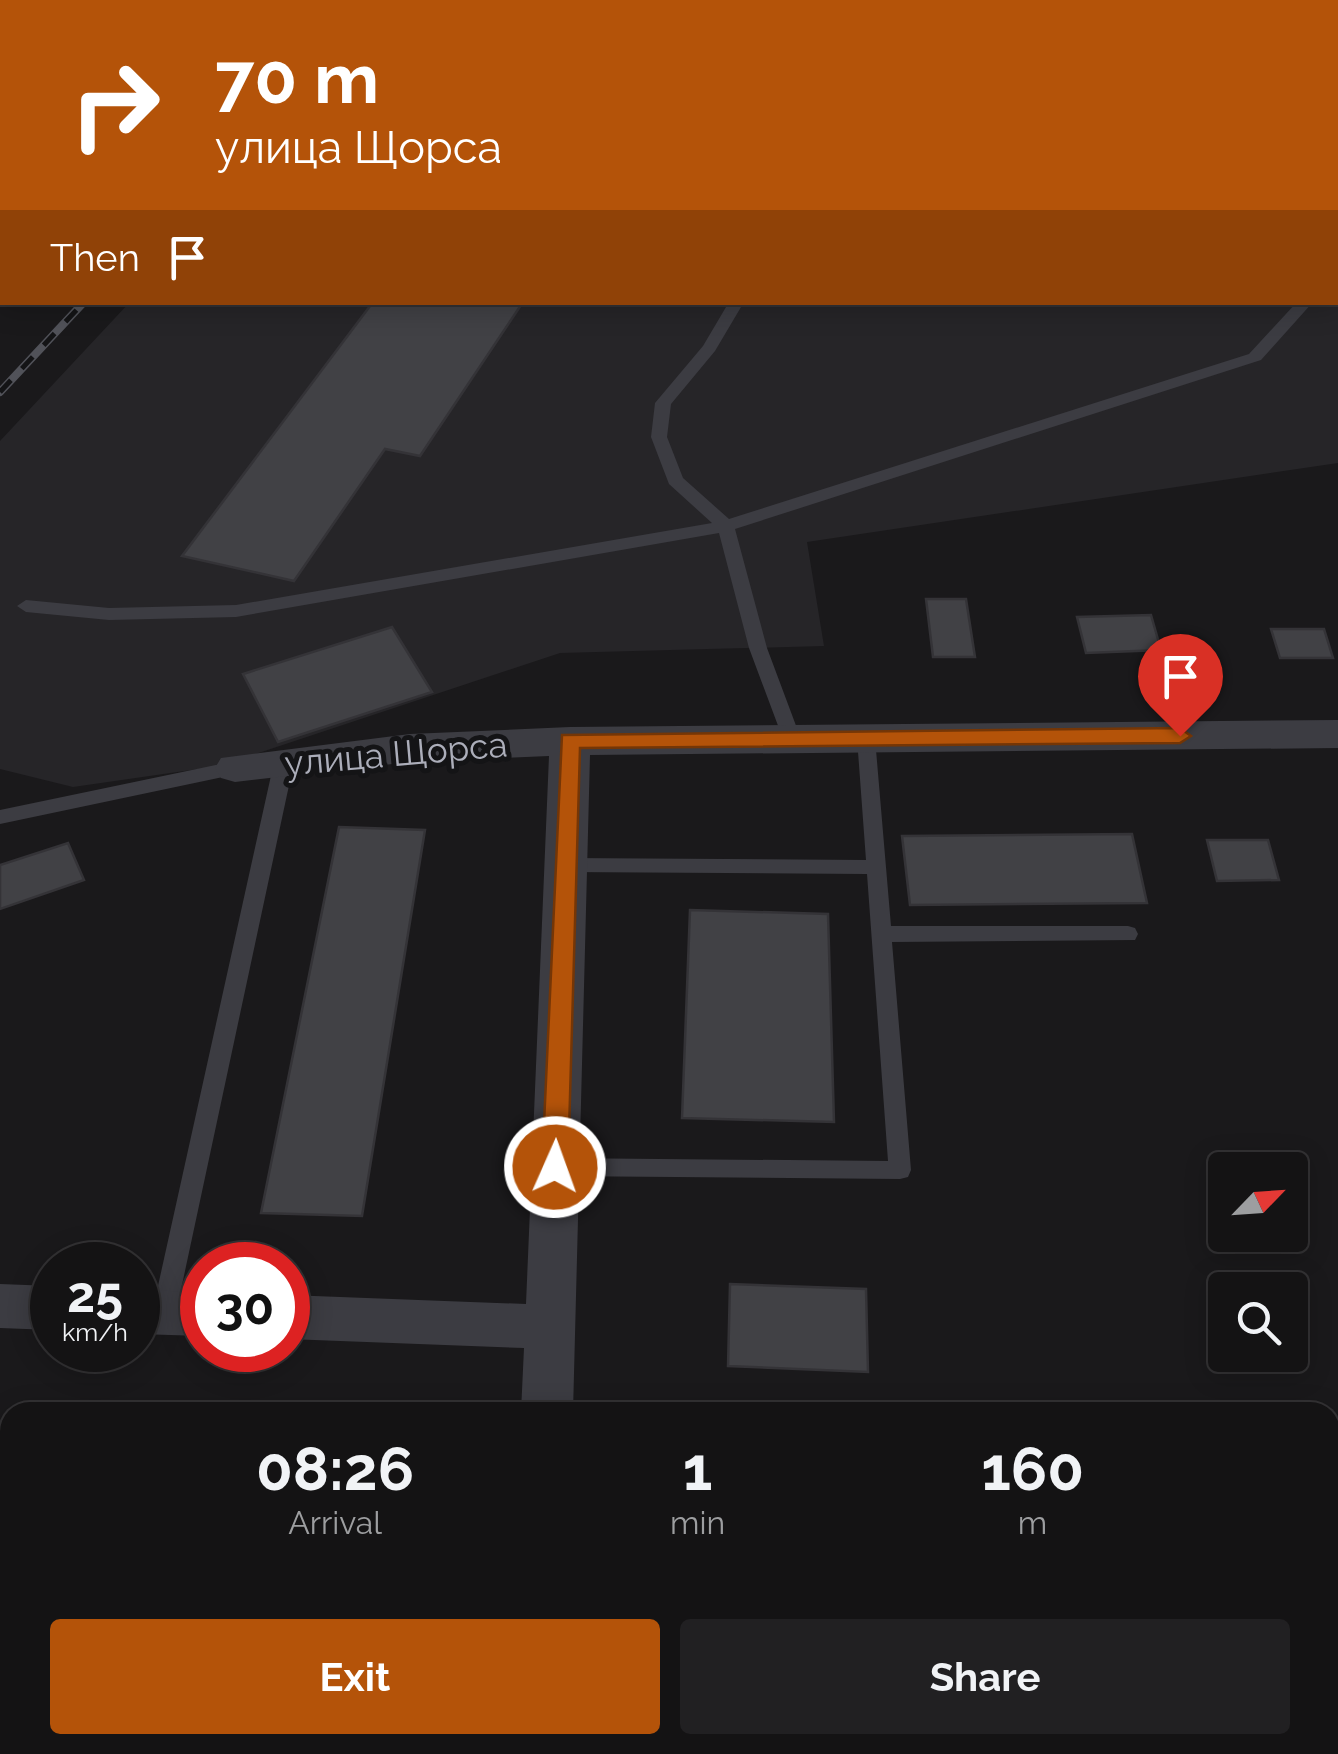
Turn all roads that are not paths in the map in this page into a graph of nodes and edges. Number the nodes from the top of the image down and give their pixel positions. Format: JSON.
{"nodes":[{"id":1,"x":735,"y":305,"type":"edge"},
{"id":2,"x":1303,"y":305,"type":"edge"},
{"id":3,"x":726,"y":526,"type":"junction"},
{"id":4,"x":26,"y":606,"type":"dead end"},
{"id":5,"x":1338,"y":734,"type":"edge"},
{"id":6,"x":866,"y":738,"type":"junction"},
{"id":7,"x":792,"y":739,"type":"junction"},
{"id":8,"x":570,"y":741,"type":"junction"},
{"id":9,"x":284,"y":762,"type":"junction"},
{"id":10,"x":235,"y":768,"type":"joint"},
{"id":11,"x":0,"y":816,"type":"edge"},
{"id":12,"x":566,"y":865,"type":"junction"},
{"id":13,"x":876,"y":867,"type":"junction"},
{"id":14,"x":882,"y":934,"type":"junction"},
{"id":15,"x":1128,"y":934,"type":"dead end"},
{"id":16,"x":555,"y":1167,"type":"junction"},
{"id":17,"x":0,"y":1306,"type":"edge"},
{"id":18,"x":30,"y":1307,"type":"edge"},
{"id":19,"x":168,"y":1313,"type":"edge"},
{"id":20,"x":310,"y":1318,"type":"edge"},
{"id":21,"x":550,"y":1327,"type":"junction"},
{"id":22,"x":547,"y":1402,"type":"edge"}],
"edges":[{"from":1,"to":3,"type":"lane"},
{"from":2,"to":3,"type":"lane"},
{"from":3,"to":4,"type":"lane"},
{"from":3,"to":7,"type":"lane"},
{"from":5,"to":6,"type":"street","name":"улица Щорса"},
{"from":6,"to":7,"type":"street","name":"улица Щорса"},
{"from":6,"to":13,"type":"lane"},
{"from":7,"to":8,"type":"street","name":"улица Щорса"},
{"from":8,"to":9,"type":"street","name":"улица Щорса"},
{"from":8,"to":12,"type":"street"},
{"from":9,"to":10,"type":"street","name":"улица Щорса"},
{"from":9,"to":19,"type":"lane"},
{"from":10,"to":11,"type":"lane"},
{"from":12,"to":13,"type":"lane"},
{"from":12,"to":16,"type":"street"},
{"from":13,"to":14,"type":"lane"},
{"from":14,"to":15,"type":"lane"},
{"from":14,"to":16,"type":"lane"},
{"from":16,"to":21,"type":"street"},
{"from":17,"to":18,"type":"street"},
{"from":20,"to":21,"type":"street"},
{"from":21,"to":22,"type":"street"}]}
